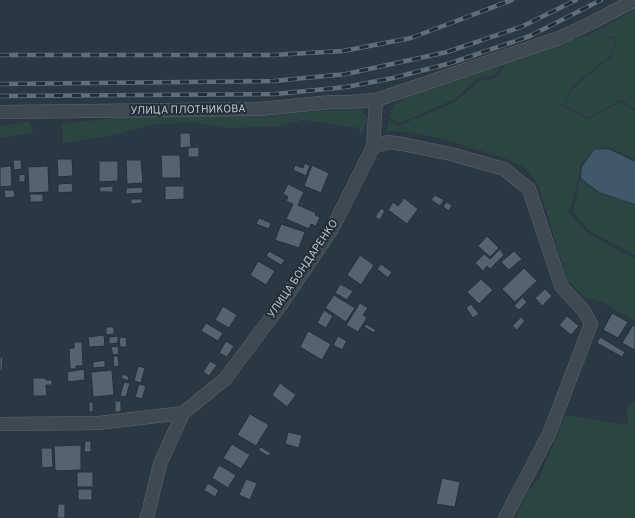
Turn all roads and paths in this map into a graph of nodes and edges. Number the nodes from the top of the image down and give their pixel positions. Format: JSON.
{"nodes":[{"id":1,"x":635,"y":0,"type":"edge"},
{"id":2,"x":376,"y":100,"type":"junction"},
{"id":3,"x":0,"y":112,"type":"edge"},
{"id":4,"x":373,"y":147,"type":"junction"},
{"id":5,"x":184,"y":413,"type":"junction"},
{"id":6,"x":0,"y":424,"type":"edge"},
{"id":7,"x":146,"y":518,"type":"edge"},
{"id":8,"x":505,"y":518,"type":"edge"}],
"edges":[{"from":1,"to":2,"type":"street","name":"УЛИЦА ПЛОТНИКОВА"},
{"from":2,"to":3,"type":"street","name":"УЛИЦА ПЛОТНИКОВА"},
{"from":2,"to":4,"type":"street","name":"УЛИЦА БОНДАРЕНКО"},
{"from":4,"to":5,"type":"street","name":"УЛИЦА БОНДАРЕНКО"},
{"from":4,"to":8,"type":"street"},
{"from":5,"to":6,"type":"street"},
{"from":5,"to":7,"type":"street","name":"УЛИЦА БОНДАРЕНКО"}]}
